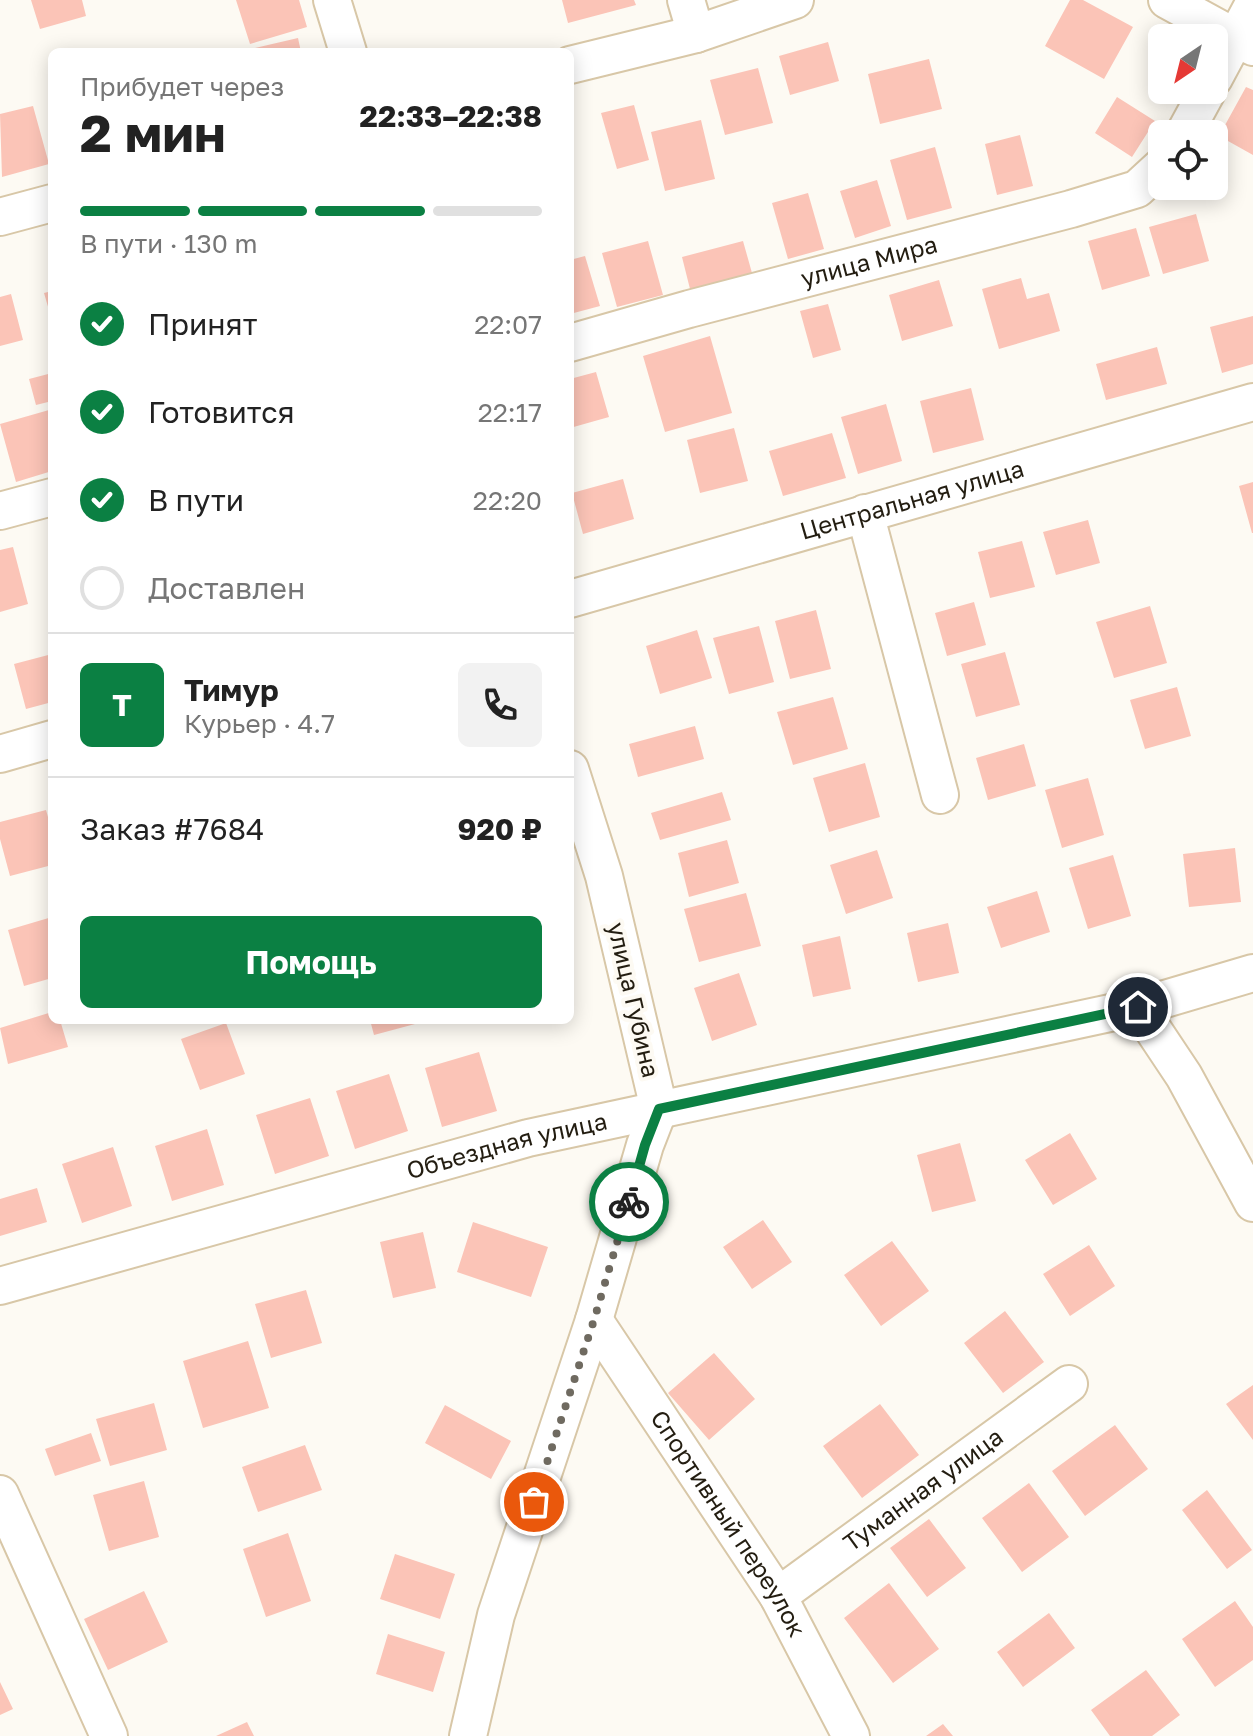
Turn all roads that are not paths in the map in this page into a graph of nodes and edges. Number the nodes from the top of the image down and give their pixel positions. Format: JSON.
{"nodes":[{"id":1,"x":332,"y":0,"type":"edge"},
{"id":2,"x":795,"y":0,"type":"edge"},
{"id":3,"x":1167,"y":0,"type":"edge"},
{"id":4,"x":1253,"y":5,"type":"edge"},
{"id":5,"x":691,"y":17,"type":"edge"},
{"id":6,"x":1244,"y":42,"type":"edge"},
{"id":7,"x":347,"y":48,"type":"edge"},
{"id":8,"x":1228,"y":61,"type":"edge"},
{"id":9,"x":574,"y":63,"type":"edge"},
{"id":10,"x":1148,"y":179,"type":"edge"},
{"id":11,"x":48,"y":204,"type":"edge"},
{"id":12,"x":0,"y":217,"type":"edge"},
{"id":13,"x":574,"y":342,"type":"edge"},
{"id":14,"x":1253,"y":402,"type":"edge"},
{"id":15,"x":48,"y":498,"type":"edge"},
{"id":16,"x":0,"y":511,"type":"edge"},
{"id":17,"x":865,"y":513,"type":"junction"},
{"id":18,"x":574,"y":598,"type":"edge"},
{"id":19,"x":48,"y":740,"type":"edge"},
{"id":20,"x":0,"y":754,"type":"edge"},
{"id":21,"x":574,"y":782,"type":"edge"},
{"id":22,"x":940,"y":795,"type":"dead end"},
{"id":23,"x":1253,"y":973,"type":"edge"},
{"id":24,"x":1138,"y":1007,"type":"junction"},
{"id":25,"x":659,"y":1109,"type":"junction"},
{"id":26,"x":1253,"y":1203,"type":"edge"},
{"id":27,"x":0,"y":1286,"type":"edge"},
{"id":28,"x":594,"y":1320,"type":"junction"},
{"id":29,"x":1069,"y":1384,"type":"dead end"},
{"id":30,"x":0,"y":1494,"type":"edge"},
{"id":31,"x":778,"y":1596,"type":"junction"},
{"id":32,"x":109,"y":1736,"type":"edge"},
{"id":33,"x":468,"y":1736,"type":"edge"},
{"id":34,"x":851,"y":1736,"type":"edge"}],
"edges":[{"from":1,"to":7,"type":"street"},
{"from":2,"to":5,"type":"street"},
{"from":3,"to":6,"type":"street"},
{"from":4,"to":6,"type":"street"},
{"from":5,"to":9,"type":"street"},
{"from":6,"to":8,"type":"street"},
{"from":10,"to":13,"type":"street","name":"улица Мира"},
{"from":11,"to":12,"type":"street"},
{"from":14,"to":17,"type":"street","name":"Центральная улица"},
{"from":15,"to":16,"type":"street"},
{"from":17,"to":18,"type":"street","name":"Центральная улица"},
{"from":17,"to":22,"type":"street"},
{"from":19,"to":20,"type":"street"},
{"from":21,"to":25,"type":"street","name":"улица Губина"},
{"from":23,"to":24,"type":"street","name":"Объездная улица"},
{"from":24,"to":25,"type":"street","name":"Объездная улица"},
{"from":24,"to":26,"type":"street"},
{"from":25,"to":27,"type":"street","name":"Объездная улица"},
{"from":25,"to":28,"type":"street","name":"улица Губина"},
{"from":28,"to":31,"type":"street","name":"Спортивный переулок"},
{"from":28,"to":33,"type":"street","name":"улица Губина"},
{"from":29,"to":31,"type":"street","name":"Туманная улица"},
{"from":30,"to":32,"type":"street"},
{"from":31,"to":34,"type":"street","name":"Спортивный переулок"}]}
